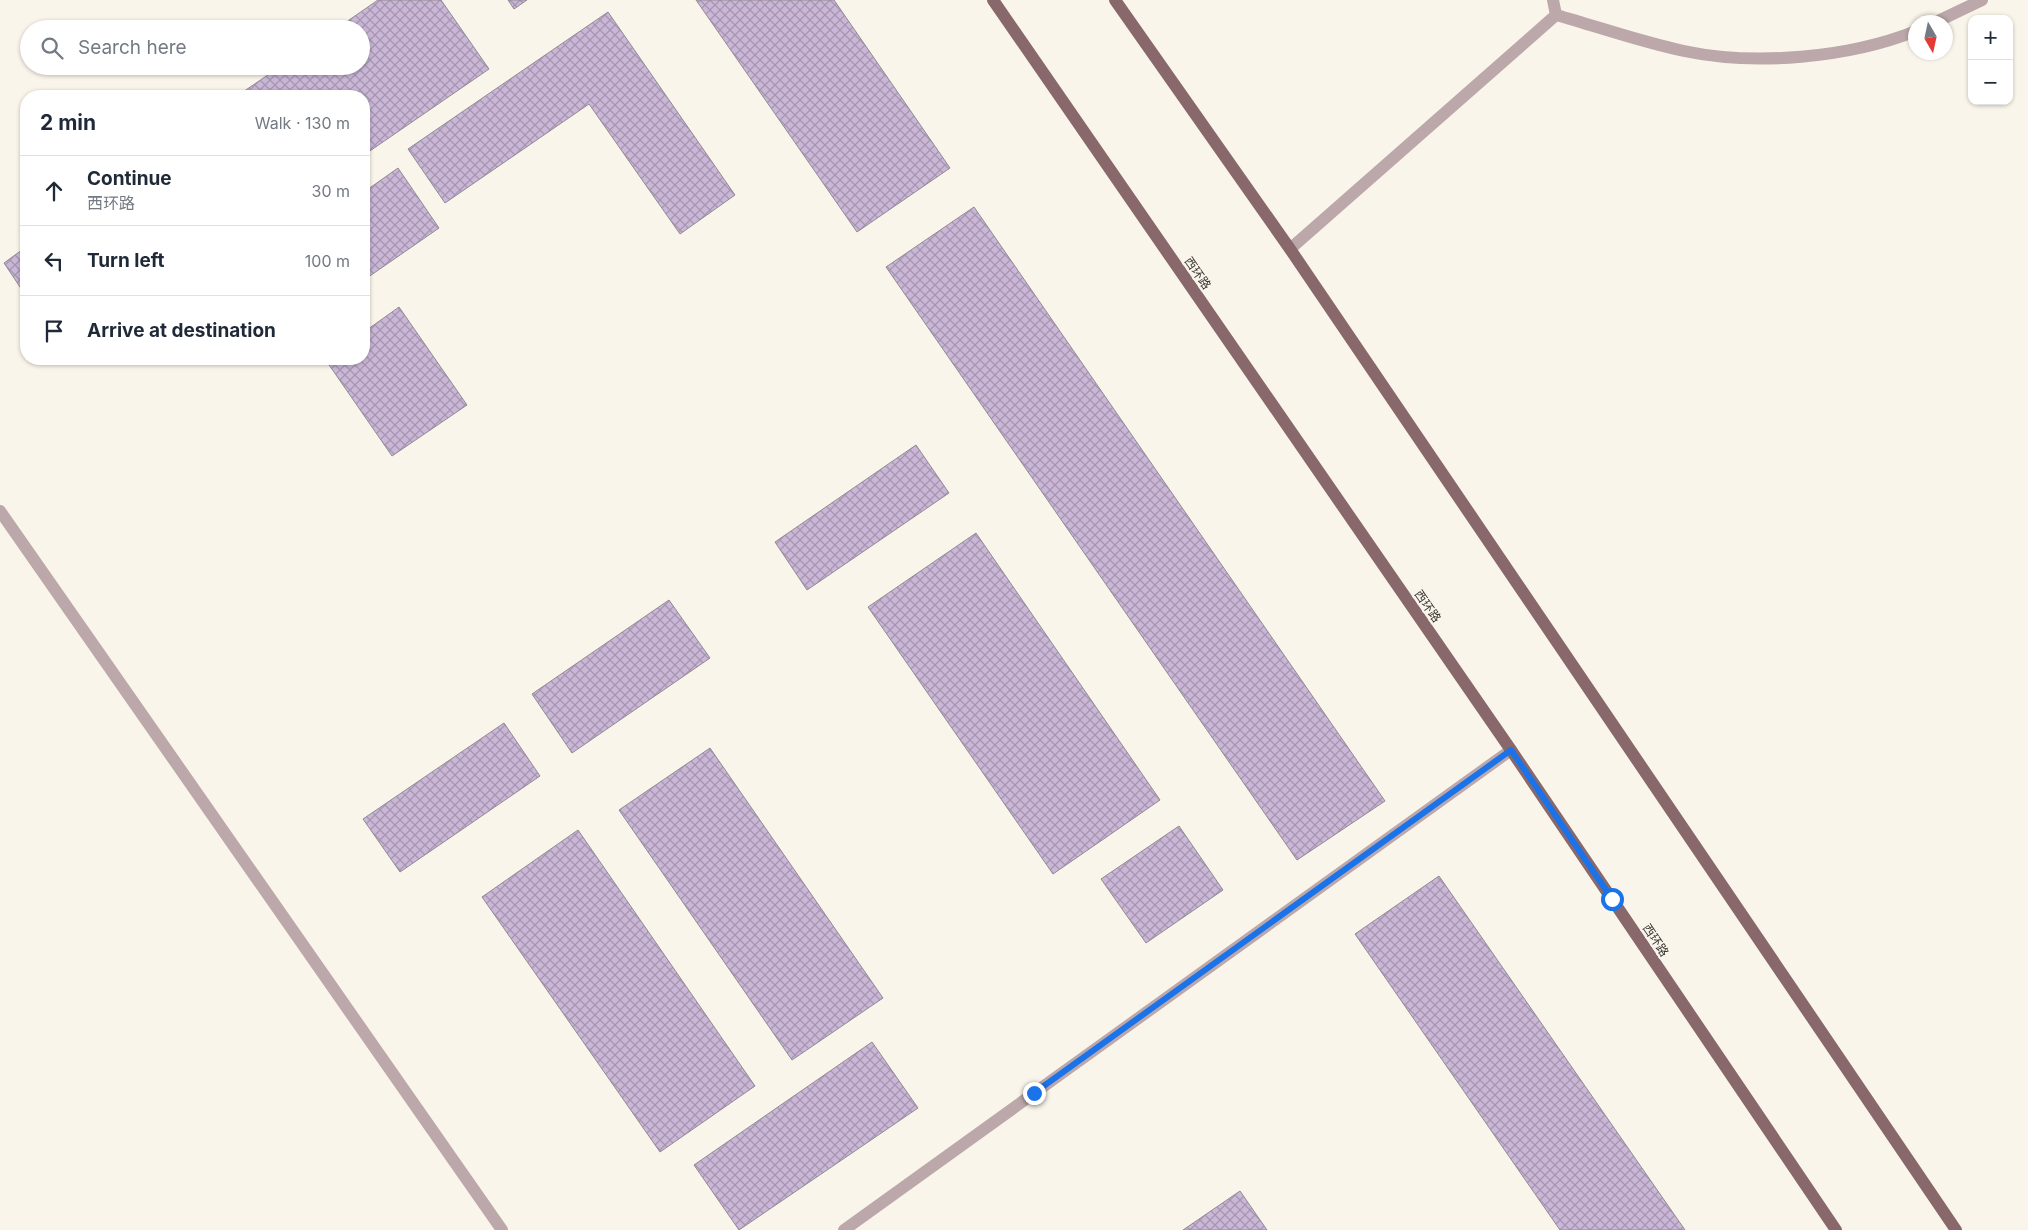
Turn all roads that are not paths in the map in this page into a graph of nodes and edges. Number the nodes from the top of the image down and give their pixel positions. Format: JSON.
{"nodes":[{"id":1,"x":993,"y":0,"type":"edge"},
{"id":2,"x":1116,"y":0,"type":"edge"},
{"id":3,"x":1553,"y":0,"type":"edge"},
{"id":4,"x":1982,"y":0,"type":"edge"},
{"id":5,"x":1556,"y":15,"type":"junction"},
{"id":6,"x":1951,"y":15,"type":"edge"},
{"id":7,"x":1908,"y":33,"type":"edge"},
{"id":8,"x":1290,"y":249,"type":"junction"},
{"id":9,"x":0,"y":511,"type":"edge"},
{"id":10,"x":1511,"y":750,"type":"junction"},
{"id":11,"x":502,"y":1230,"type":"edge"},
{"id":12,"x":844,"y":1230,"type":"edge"},
{"id":13,"x":1836,"y":1230,"type":"edge"},
{"id":14,"x":1956,"y":1230,"type":"edge"}],
"edges":[{"from":1,"to":10,"type":"main road","name":"西环路"},
{"from":2,"to":8,"type":"main road"},
{"from":3,"to":5,"type":"street"},
{"from":4,"to":6,"type":"street"},
{"from":5,"to":7,"type":"street"},
{"from":5,"to":8,"type":"street"},
{"from":8,"to":14,"type":"main road"},
{"from":9,"to":11,"type":"street"},
{"from":10,"to":12,"type":"street"},
{"from":10,"to":13,"type":"main road","name":"西环路"}]}
